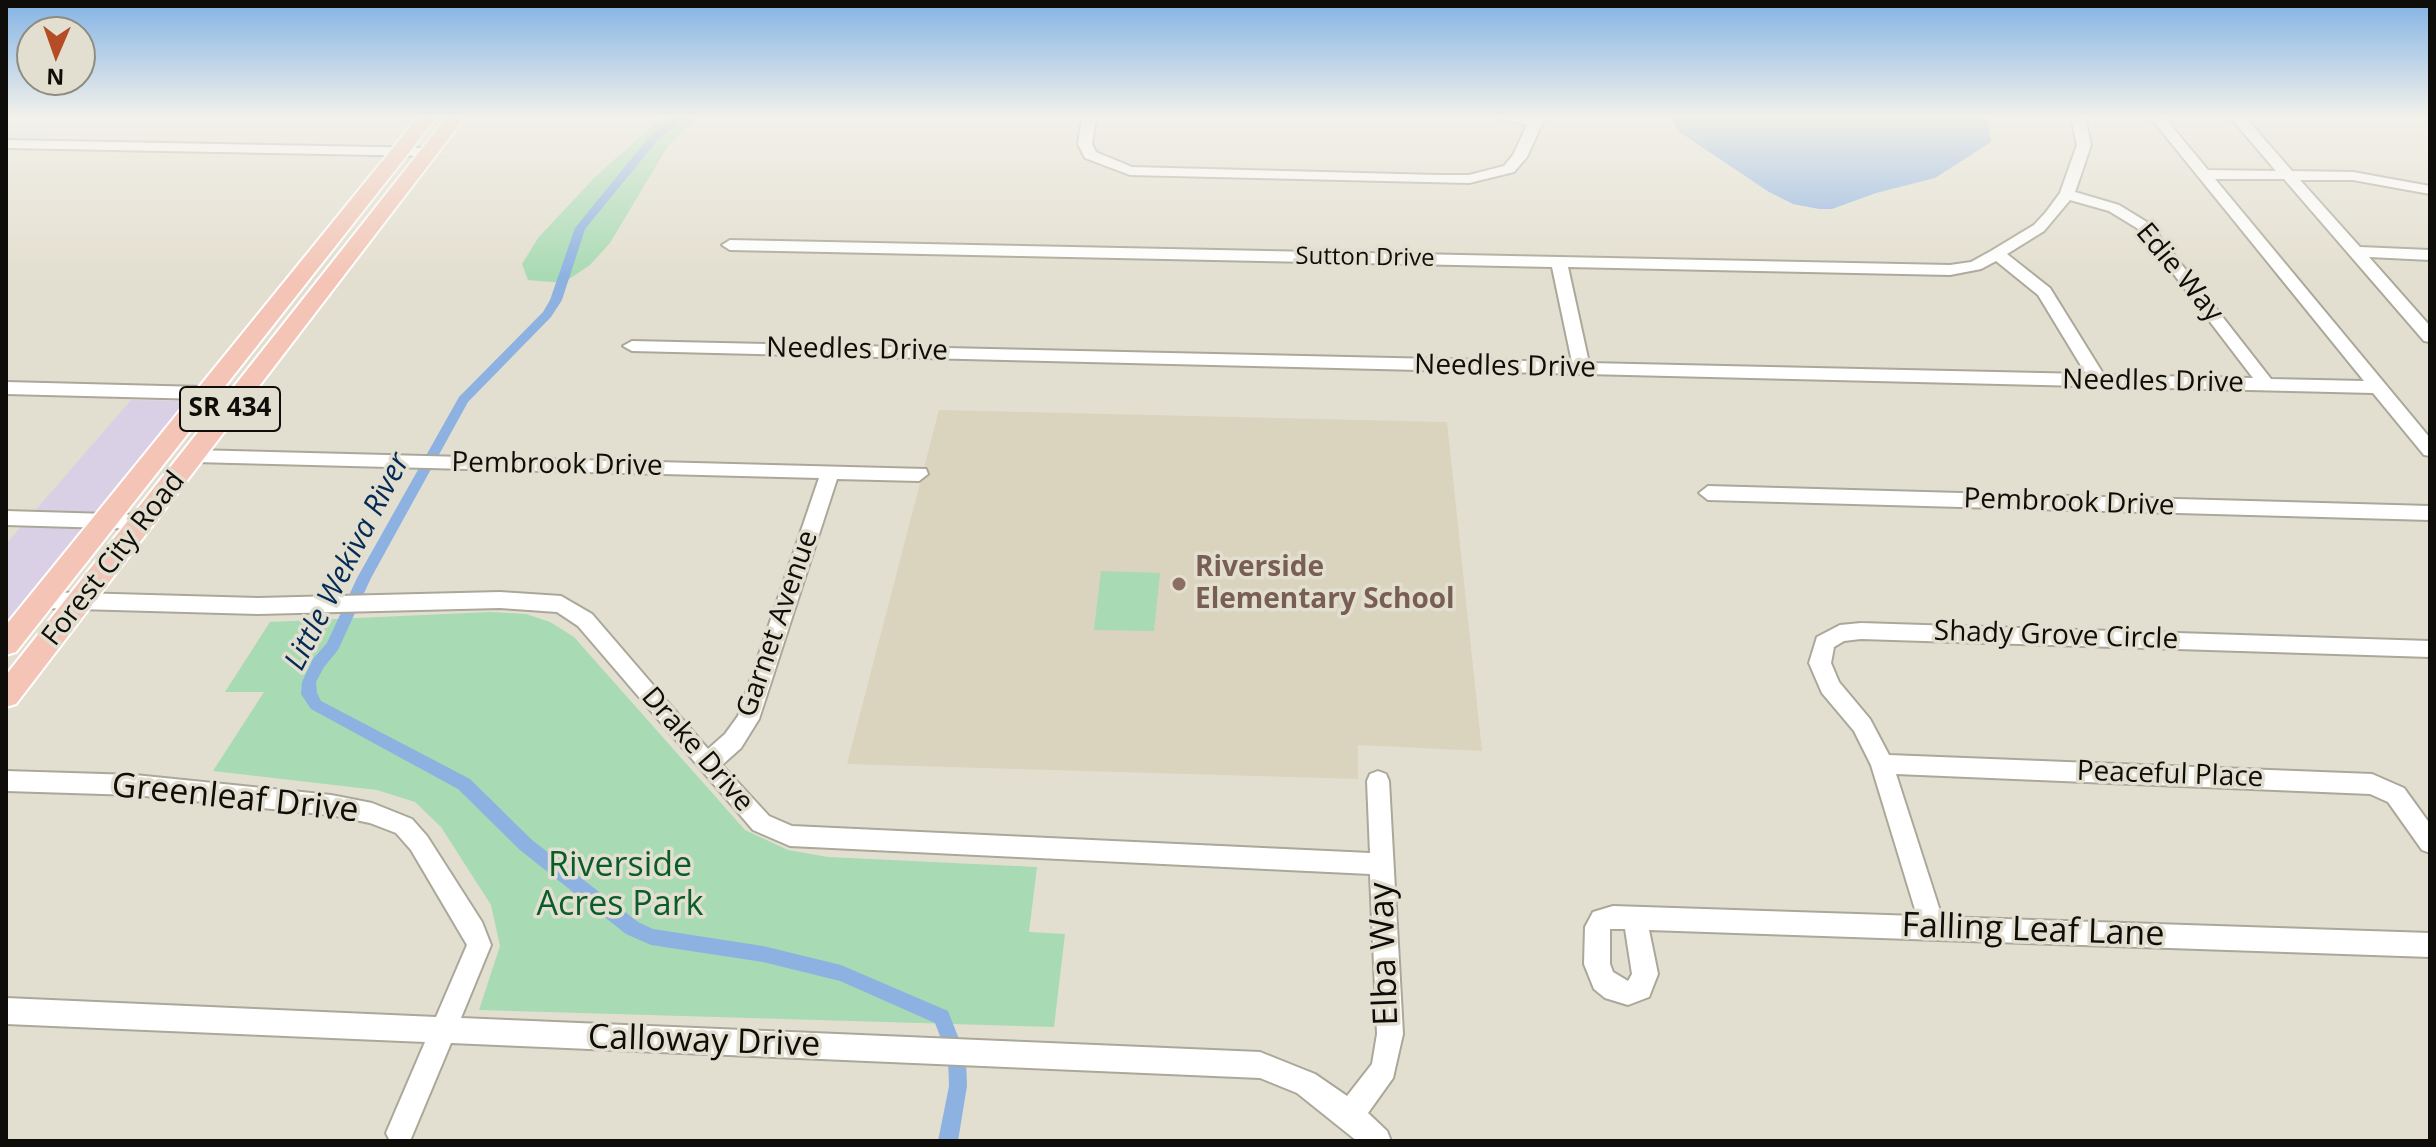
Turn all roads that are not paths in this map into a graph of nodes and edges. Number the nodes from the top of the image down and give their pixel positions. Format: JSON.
{"nodes":[{"id":1,"x":385,"y":171,"type":"edge"},
{"id":2,"x":415,"y":171,"type":"edge"},
{"id":3,"x":1129,"y":171,"type":"edge"},
{"id":4,"x":1503,"y":171,"type":"edge"},
{"id":5,"x":2075,"y":171,"type":"edge"},
{"id":6,"x":2201,"y":171,"type":"edge"},
{"id":7,"x":2284,"y":171,"type":"edge"},
{"id":8,"x":2204,"y":174,"type":"junction"},
{"id":9,"x":2288,"y":175,"type":"junction"},
{"id":10,"x":2430,"y":190,"type":"edge"},
{"id":11,"x":2067,"y":194,"type":"junction"},
{"id":12,"x":730,"y":245,"type":"dead end"},
{"id":13,"x":2356,"y":252,"type":"junction"},
{"id":14,"x":1997,"y":254,"type":"junction"},
{"id":15,"x":2430,"y":255,"type":"edge"},
{"id":16,"x":1559,"y":262,"type":"junction"},
{"id":17,"x":2430,"y":337,"type":"edge"},
{"id":18,"x":632,"y":346,"type":"dead end"},
{"id":19,"x":1582,"y":369,"type":"junction"},
{"id":20,"x":2098,"y":380,"type":"junction"},
{"id":21,"x":2267,"y":385,"type":"junction"},
{"id":22,"x":2378,"y":387,"type":"junction"},
{"id":23,"x":6,"y":388,"type":"edge"},
{"id":24,"x":208,"y":394,"type":"junction"},
{"id":25,"x":242,"y":394,"type":"junction"},
{"id":26,"x":181,"y":426,"type":"junction"},
{"id":27,"x":2429,"y":449,"type":"edge"},
{"id":28,"x":194,"y":456,"type":"junction"},
{"id":29,"x":830,"y":472,"type":"junction"},
{"id":30,"x":919,"y":474,"type":"dead end"},
{"id":31,"x":1708,"y":493,"type":"dead end"},
{"id":32,"x":2430,"y":513,"type":"edge"},
{"id":33,"x":6,"y":518,"type":"edge"},
{"id":34,"x":106,"y":520,"type":"junction"},
{"id":35,"x":142,"y":522,"type":"junction"},
{"id":36,"x":42,"y":600,"type":"junction"},
{"id":37,"x":81,"y":601,"type":"junction"},
{"id":38,"x":6,"y":644,"type":"edge"},
{"id":39,"x":2430,"y":649,"type":"edge"},
{"id":40,"x":10,"y":686,"type":"edge"},
{"id":41,"x":707,"y":764,"type":"junction"},
{"id":42,"x":1882,"y":764,"type":"junction"},
{"id":43,"x":6,"y":781,"type":"edge"},
{"id":44,"x":1378,"y":781,"type":"dead end"},
{"id":45,"x":2430,"y":843,"type":"edge"},
{"id":46,"x":1381,"y":864,"type":"junction"},
{"id":47,"x":1635,"y":918,"type":"dead end"},
{"id":48,"x":1933,"y":928,"type":"junction"},
{"id":49,"x":2430,"y":945,"type":"edge"},
{"id":50,"x":6,"y":1011,"type":"edge"},
{"id":51,"x":444,"y":1032,"type":"junction"},
{"id":52,"x":1350,"y":1115,"type":"junction"},
{"id":53,"x":400,"y":1133,"type":"dead end"},
{"id":54,"x":1377,"y":1141,"type":"edge"}],
"edges":[{"from":1,"to":24,"type":"main road","name":"Forest City Road","number":"SR 434"},
{"from":2,"to":25,"type":"main road","name":"Forest City Road","number":"SR 434"},
{"from":3,"to":4,"type":"street"},
{"from":5,"to":11,"type":"street"},
{"from":6,"to":8,"type":"street"},
{"from":7,"to":9,"type":"street"},
{"from":8,"to":9,"type":"street"},
{"from":8,"to":22,"type":"street"},
{"from":9,"to":10,"type":"street"},
{"from":9,"to":13,"type":"street"},
{"from":11,"to":14,"type":"street","name":"Sutton Drive"},
{"from":11,"to":21,"type":"street","name":"Edie Way"},
{"from":12,"to":16,"type":"street","name":"Sutton Drive"},
{"from":13,"to":15,"type":"street"},
{"from":13,"to":17,"type":"street"},
{"from":14,"to":16,"type":"street","name":"Sutton Drive"},
{"from":14,"to":20,"type":"street"},
{"from":16,"to":19,"type":"street"},
{"from":18,"to":19,"type":"street","name":"Needles Drive"},
{"from":19,"to":20,"type":"street","name":"Needles Drive"},
{"from":20,"to":21,"type":"street","name":"Needles Drive"},
{"from":21,"to":22,"type":"street","name":"Needles Drive"},
{"from":22,"to":27,"type":"street"},
{"from":23,"to":24,"type":"street"},
{"from":24,"to":25,"type":"street"},
{"from":24,"to":26,"type":"main road","name":"Forest City Road","number":"SR 434"},
{"from":25,"to":28,"type":"main road","name":"Forest City Road","number":"SR 434"},
{"from":26,"to":28,"type":"main road"},
{"from":26,"to":34,"type":"main road","name":"Forest City Road","number":"SR 434"},
{"from":28,"to":29,"type":"street","name":"Pembrook Drive"},
{"from":28,"to":35,"type":"main road","name":"Forest City Road","number":"SR 434"},
{"from":29,"to":30,"type":"street","name":"Pembrook Drive"},
{"from":29,"to":41,"type":"street","name":"Garnet Avenue"},
{"from":31,"to":32,"type":"street","name":"Pembrook Drive"},
{"from":33,"to":34,"type":"street"},
{"from":34,"to":35,"type":"street"},
{"from":34,"to":36,"type":"main road","name":"Forest City Road","number":"SR 434"},
{"from":35,"to":37,"type":"main road","name":"Forest City Road","number":"SR 434"},
{"from":36,"to":37,"type":"street","name":"Drake Drive"},
{"from":36,"to":38,"type":"main road","name":"Forest City Road","number":"SR 434"},
{"from":37,"to":40,"type":"main road","name":"Forest City Road","number":"SR 434"},
{"from":37,"to":41,"type":"street","name":"Drake Drive"},
{"from":39,"to":42,"type":"street","name":"Shady Grove Circle"},
{"from":41,"to":46,"type":"street","name":"Drake Drive"},
{"from":42,"to":45,"type":"street","name":"Peaceful Place"},
{"from":42,"to":48,"type":"street","name":"Shady Grove Circle"},
{"from":43,"to":51,"type":"street","name":"Greenleaf Drive"},
{"from":44,"to":46,"type":"street","name":"Elba Way"},
{"from":46,"to":52,"type":"street","name":"Elba Way"},
{"from":47,"to":48,"type":"street","name":"Falling Leaf Lane"},
{"from":48,"to":49,"type":"street","name":"Falling Leaf Lane"},
{"from":50,"to":51,"type":"street","name":"Calloway Drive"},
{"from":51,"to":52,"type":"street","name":"Calloway Drive"},
{"from":51,"to":53,"type":"street","name":"Greenleaf Drive"},
{"from":52,"to":54,"type":"street","name":"Calloway Drive"}]}
